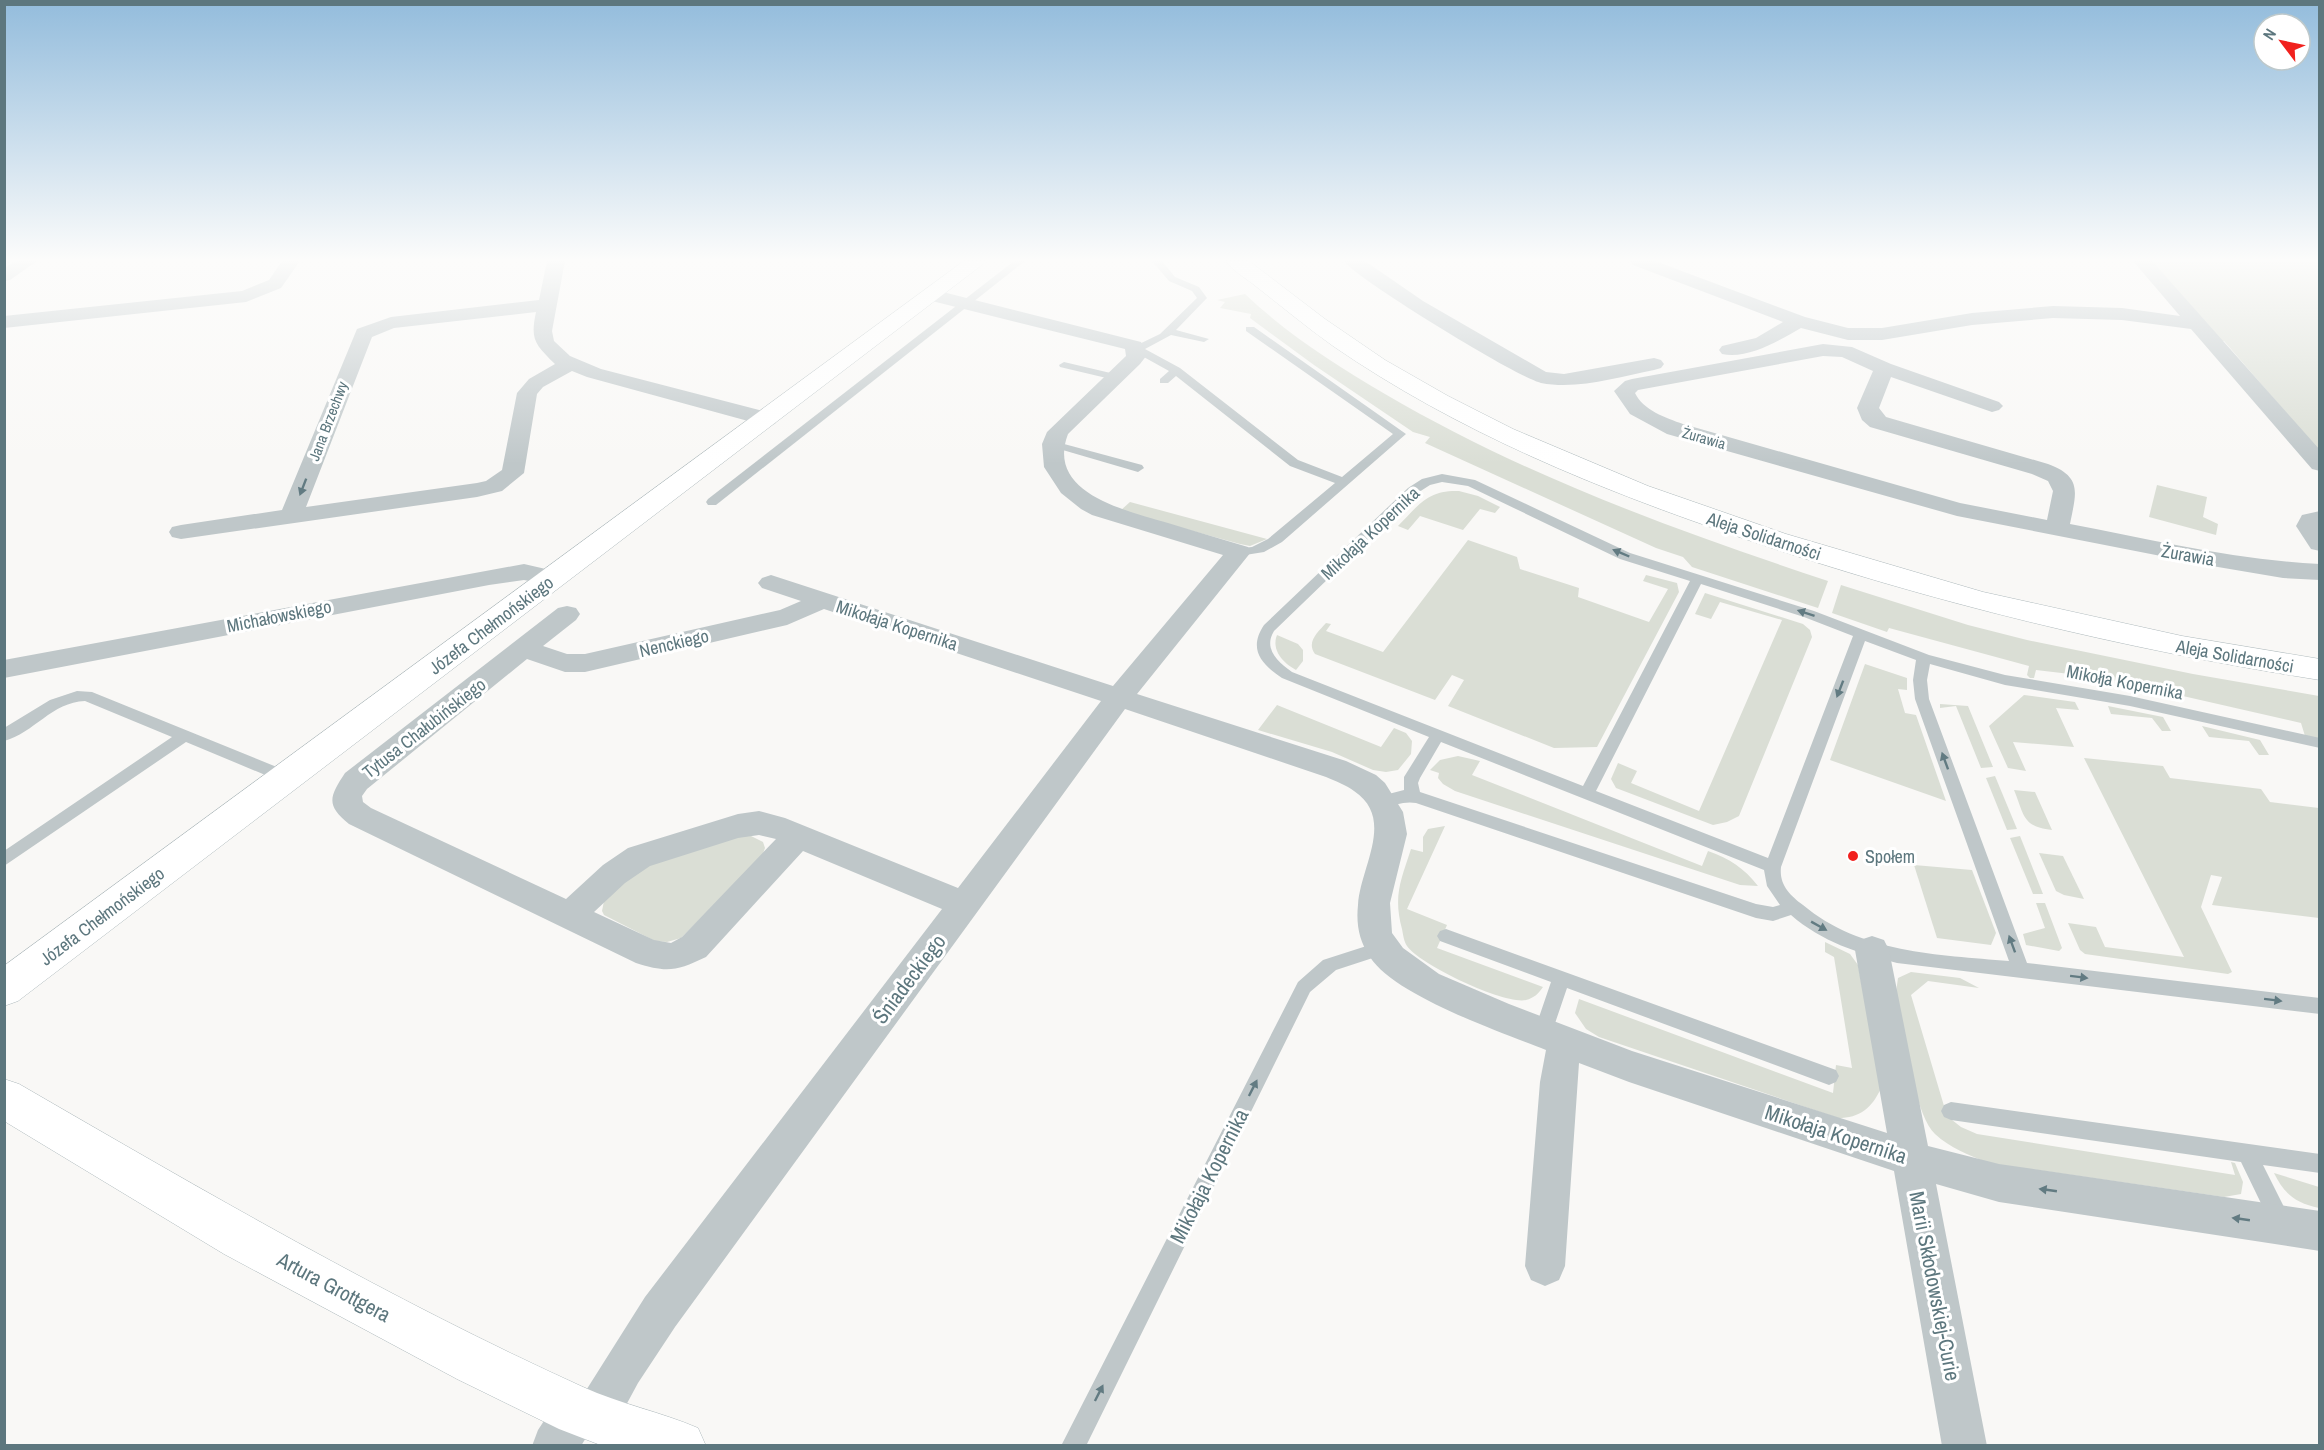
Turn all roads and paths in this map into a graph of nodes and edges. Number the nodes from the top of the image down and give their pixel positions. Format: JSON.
{"nodes":[{"id":1,"x":376,"y":329,"type":"edge"},
{"id":2,"x":542,"y":329,"type":"edge"},
{"id":3,"x":887,"y":329,"type":"edge"},
{"id":4,"x":933,"y":329,"type":"edge"},
{"id":5,"x":1069,"y":329,"type":"edge"},
{"id":6,"x":1171,"y":329,"type":"edge"},
{"id":7,"x":1250,"y":329,"type":"dead end"},
{"id":8,"x":1323,"y":329,"type":"edge"},
{"id":9,"x":1456,"y":329,"type":"edge"},
{"id":10,"x":1785,"y":329,"type":"edge"},
{"id":11,"x":1820,"y":329,"type":"edge"},
{"id":12,"x":1915,"y":329,"type":"edge"},
{"id":13,"x":2200,"y":329,"type":"edge"},
{"id":14,"x":1169,"y":331,"type":"junction"},
{"id":15,"x":1204,"y":339,"type":"dead end"},
{"id":16,"x":1137,"y":349,"type":"junction"},
{"id":17,"x":569,"y":364,"type":"junction"},
{"id":18,"x":1064,"y":365,"type":"dead end"},
{"id":19,"x":1884,"y":368,"type":"junction"},
{"id":20,"x":1176,"y":370,"type":"junction"},
{"id":21,"x":1115,"y":377,"type":"junction"},
{"id":22,"x":1164,"y":381,"type":"dead end"},
{"id":23,"x":1992,"y":406,"type":"dead end"},
{"id":24,"x":767,"y":419,"type":"junction"},
{"id":25,"x":1053,"y":444,"type":"junction"},
{"id":26,"x":2319,"y":464,"type":"edge"},
{"id":27,"x":1138,"y":468,"type":"dead end"},
{"id":28,"x":1344,"y":482,"type":"junction"},
{"id":29,"x":712,"y":502,"type":"dead end"},
{"id":30,"x":291,"y":516,"type":"junction"},
{"id":31,"x":2319,"y":518,"type":"edge"},
{"id":32,"x":2057,"y":530,"type":"junction"},
{"id":33,"x":182,"y":532,"type":"dead end"},
{"id":34,"x":2319,"y":544,"type":"edge"},
{"id":35,"x":1239,"y":552,"type":"junction"},
{"id":36,"x":2319,"y":572,"type":"edge"},
{"id":37,"x":554,"y":578,"type":"junction"},
{"id":38,"x":1697,"y":579,"type":"junction"},
{"id":39,"x":771,"y":583,"type":"dead end"},
{"id":40,"x":821,"y":600,"type":"junction"},
{"id":41,"x":567,"y":614,"type":"dead end"},
{"id":42,"x":1861,"y":634,"type":"junction"},
{"id":43,"x":524,"y":649,"type":"junction"},
{"id":44,"x":1924,"y":658,"type":"junction"},
{"id":45,"x":4,"y":669,"type":"edge"},
{"id":46,"x":2319,"y":670,"type":"edge"},
{"id":47,"x":1119,"y":697,"type":"junction"},
{"id":48,"x":1438,"y":735,"type":"junction"},
{"id":49,"x":4,"y":736,"type":"edge"},
{"id":50,"x":184,"y":736,"type":"junction"},
{"id":51,"x":2319,"y":743,"type":"edge"},
{"id":52,"x":288,"y":778,"type":"junction"},
{"id":53,"x":1587,"y":794,"type":"junction"},
{"id":54,"x":1398,"y":799,"type":"junction"},
{"id":55,"x":798,"y":836,"type":"junction"},
{"id":56,"x":4,"y":860,"type":"edge"},
{"id":57,"x":1773,"y":867,"type":"junction"},
{"id":58,"x":965,"y":904,"type":"junction"},
{"id":59,"x":1793,"y":908,"type":"junction"},
{"id":60,"x":569,"y":916,"type":"junction"},
{"id":61,"x":1446,"y":936,"type":"dead end"},
{"id":62,"x":1382,"y":948,"type":"junction"},
{"id":63,"x":1872,"y":950,"type":"junction"},
{"id":64,"x":2021,"y":970,"type":"junction"},
{"id":65,"x":1561,"y":979,"type":"junction"},
{"id":66,"x":4,"y":989,"type":"edge"},
{"id":67,"x":2319,"y":1006,"type":"edge"},
{"id":68,"x":1554,"y":1037,"type":"junction"},
{"id":69,"x":1829,"y":1076,"type":"dead end"},
{"id":70,"x":4,"y":1098,"type":"edge"},
{"id":71,"x":1951,"y":1111,"type":"dead end"},
{"id":72,"x":2247,"y":1154,"type":"junction"},
{"id":73,"x":1911,"y":1159,"type":"junction"},
{"id":74,"x":2319,"y":1164,"type":"edge"},
{"id":75,"x":2301,"y":1228,"type":"edge"},
{"id":76,"x":1545,"y":1266,"type":"dead end"},
{"id":77,"x":575,"y":1424,"type":"edge"},
{"id":78,"x":680,"y":1446,"type":"edge"},
{"id":79,"x":1073,"y":1446,"type":"edge"},
{"id":80,"x":1965,"y":1446,"type":"edge"}],
"edges":[{"from":1,"to":30,"type":"street","name":"Jana Brzechwy","one_way":true},
{"from":2,"to":17,"type":"street"},
{"from":3,"to":24,"type":"street","name":"Józefa Chełmońskiego"},
{"from":4,"to":29,"type":"lane"},
{"from":5,"to":16,"type":"street"},
{"from":6,"to":14,"type":"lane"},
{"from":7,"to":28,"type":"lane"},
{"from":8,"to":46,"type":"street","name":"Aleja Solidarności"},
{"from":9,"to":10,"type":"street"},
{"from":11,"to":12,"type":"street"},
{"from":13,"to":26,"type":"street"},
{"from":14,"to":15,"type":"lane"},
{"from":14,"to":16,"type":"lane"},
{"from":16,"to":20,"type":"lane"},
{"from":16,"to":21,"type":"street"},
{"from":17,"to":24,"type":"street"},
{"from":17,"to":30,"type":"street"},
{"from":18,"to":21,"type":"lane"},
{"from":19,"to":23,"type":"street","name":"Żurawia"},
{"from":19,"to":32,"type":"street"},
{"from":19,"to":32,"type":"street","name":"Żurawia"},
{"from":20,"to":22,"type":"lane"},
{"from":20,"to":28,"type":"lane"},
{"from":21,"to":25,"type":"street"},
{"from":24,"to":37,"type":"street","name":"Józefa Chełmońskiego"},
{"from":25,"to":27,"type":"lane"},
{"from":25,"to":35,"type":"street"},
{"from":28,"to":35,"type":"lane"},
{"from":30,"to":33,"type":"street"},
{"from":31,"to":34,"type":"street"},
{"from":32,"to":36,"type":"street","name":"Żurawia"},
{"from":35,"to":47,"type":"street","name":"Śniadeckiego"},
{"from":37,"to":45,"type":"street","name":"Michałowskiego"},
{"from":37,"to":52,"type":"street","name":"Józefa Chełmońskiego"},
{"from":42,"to":38,"type":"lane","name":"Mikołaja Kopernika","one_way":true},
{"from":38,"to":48,"type":"lane","name":"Mikołaja Kopernika","one_way":true},
{"from":38,"to":53,"type":"lane"},
{"from":39,"to":40,"type":"street","name":"Mikołaja Kopernika"},
{"from":40,"to":43,"type":"street","name":"Nenckiego"},
{"from":40,"to":47,"type":"street","name":"Mikołaja Kopernika"},
{"from":41,"to":43,"type":"street","name":"Tytusa Chałubińskiego"},
{"from":42,"to":44,"type":"lane","name":"Mikołaja Kopernika"},
{"from":42,"to":57,"type":"lane","one_way":true},
{"from":43,"to":60,"type":"street","name":"Tytusa Chałubińskiego"},
{"from":44,"to":51,"type":"lane","name":"Mikołja Kopernika"},
{"from":64,"to":44,"type":"lane","one_way":true},
{"from":47,"to":54,"type":"street","name":"Mikołaja Kopernika"},
{"from":47,"to":58,"type":"street","name":"Śniadeckiego"},
{"from":48,"to":53,"type":"lane","name":"Mikołaja Kopernika"},
{"from":48,"to":54,"type":"lane","name":"Mikołaja Kopernika"},
{"from":49,"to":50,"type":"lane"},
{"from":50,"to":52,"type":"lane"},
{"from":50,"to":56,"type":"lane"},
{"from":52,"to":66,"type":"street","name":"Józefa Chełmońskiego"},
{"from":53,"to":57,"type":"lane","name":"Mikołaja Kopernika"},
{"from":54,"to":59,"type":"lane"},
{"from":54,"to":62,"type":"street","name":"Mikołaja Kopernika"},
{"from":55,"to":58,"type":"street"},
{"from":55,"to":60,"type":"street"},
{"from":55,"to":60,"type":"street","name":"Tytusa Chałubińskiego"},
{"from":57,"to":59,"type":"lane"},
{"from":58,"to":77,"type":"street","name":"Śniadeckiego"},
{"from":59,"to":63,"type":"lane","one_way":true},
{"from":61,"to":65,"type":"lane"},
{"from":62,"to":68,"type":"street","name":"Mikołaja Kopernika"},
{"from":79,"to":62,"type":"lane","name":"Mikołaja Kopernika","one_way":true},
{"from":63,"to":64,"type":"lane"},
{"from":63,"to":73,"type":"street","name":"Marii Skłodowskiej-Curie"},
{"from":64,"to":67,"type":"lane","one_way":true},
{"from":65,"to":68,"type":"lane"},
{"from":65,"to":69,"type":"lane"},
{"from":68,"to":73,"type":"street","name":"Mikołaja Kopernika"},
{"from":68,"to":76,"type":"street"},
{"from":70,"to":77,"type":"street","name":"Artura Grottgera"},
{"from":71,"to":72,"type":"lane"},
{"from":72,"to":74,"type":"lane"},
{"from":72,"to":75,"type":"lane"},
{"from":75,"to":73,"type":"street","name":"Mikołaja Kopernika","one_way":true},
{"from":73,"to":80,"type":"street","name":"Marii Skłodowskiej-Curie"},
{"from":77,"to":78,"type":"street","name":"Artura Grottgera"}]}
